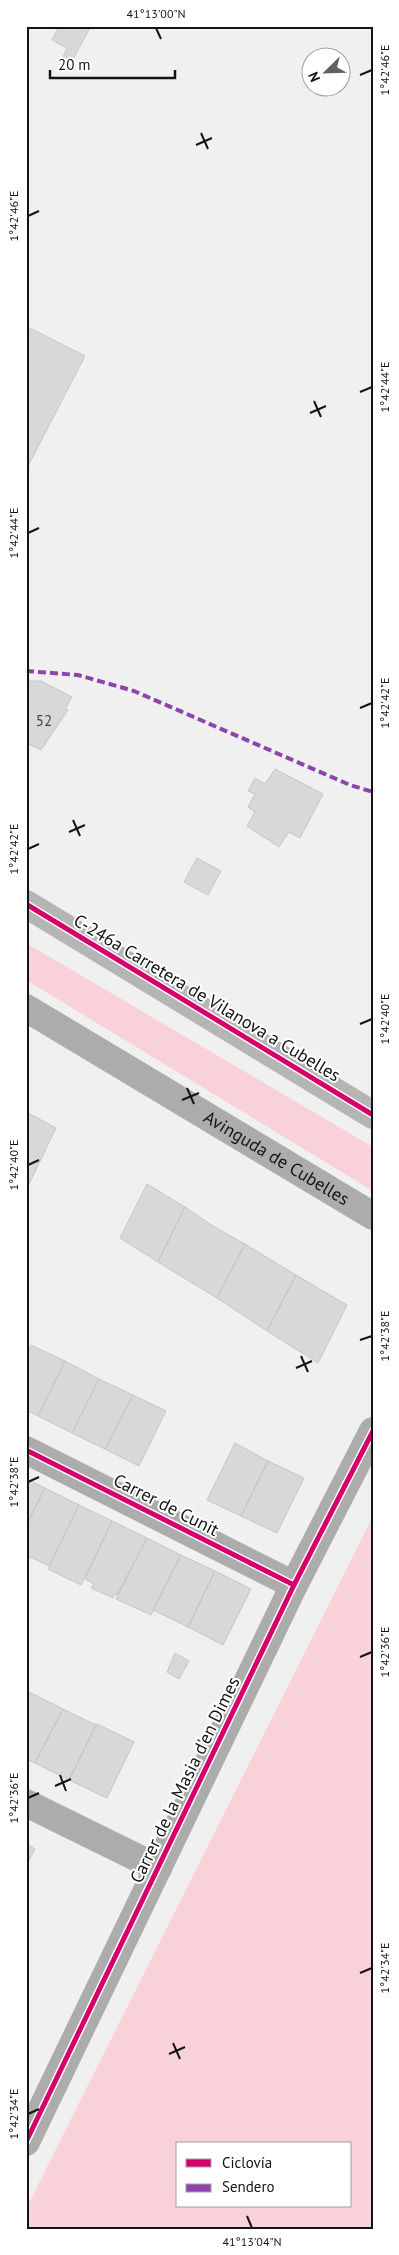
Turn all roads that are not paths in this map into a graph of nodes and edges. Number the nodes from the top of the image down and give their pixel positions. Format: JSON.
{"nodes":[{"id":1,"x":26,"y":904,"type":"edge"},
{"id":2,"x":26,"y":1008,"type":"edge"},
{"id":3,"x":373,"y":1114,"type":"edge"},
{"id":4,"x":373,"y":1216,"type":"edge"},
{"id":5,"x":373,"y":1431,"type":"edge"},
{"id":6,"x":26,"y":1450,"type":"edge"},
{"id":7,"x":294,"y":1585,"type":"junction"},
{"id":8,"x":26,"y":1803,"type":"edge"},
{"id":9,"x":158,"y":1868,"type":"junction"},
{"id":10,"x":26,"y":2142,"type":"edge"}],
"edges":[{"from":1,"to":3,"type":"street","name":"C-246a Carretera de Vilanova a Cubelles"},
{"from":2,"to":4,"type":"street","name":"Avinguda de Cubelles"},
{"from":5,"to":7,"type":"street","name":"Carrer de la Masia d'en Dimes"},
{"from":6,"to":7,"type":"street","name":"Carrer de Cunit"},
{"from":7,"to":9,"type":"street","name":"Carrer de la Masia d'en Dimes"},
{"from":8,"to":9,"type":"street"},
{"from":9,"to":10,"type":"street","name":"Carrer de la Masia d'en Dimes"}]}
